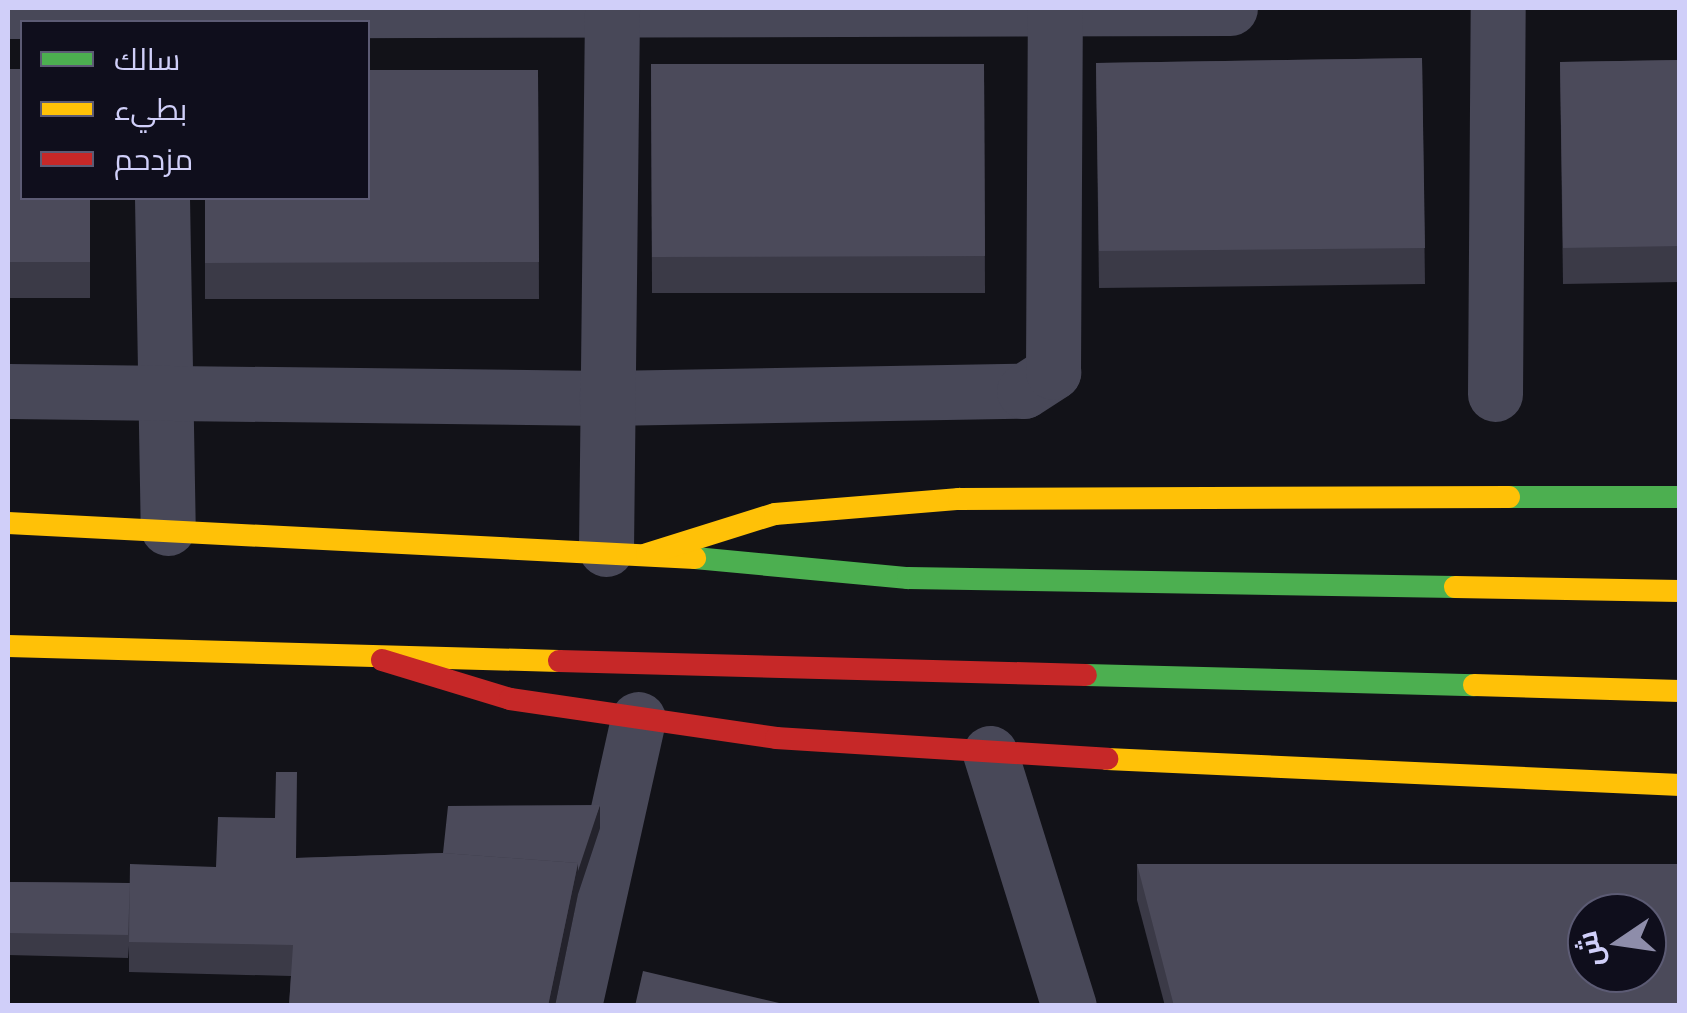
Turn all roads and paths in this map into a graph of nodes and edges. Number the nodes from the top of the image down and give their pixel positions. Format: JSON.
{"nodes":[{"id":1,"x":159,"y":8,"type":"edge"},
{"id":2,"x":1230,"y":8,"type":"edge"},
{"id":3,"x":1498,"y":8,"type":"edge"},
{"id":4,"x":1055,"y":9,"type":"edge"},
{"id":5,"x":612,"y":10,"type":"edge"},
{"id":6,"x":8,"y":11,"type":"edge"},
{"id":7,"x":162,"y":200,"type":"edge"},
{"id":8,"x":8,"y":390,"type":"edge"},
{"id":9,"x":1495,"y":394,"type":"dead end"},
{"id":10,"x":165,"y":395,"type":"junction"},
{"id":11,"x":606,"y":398,"type":"junction"},
{"id":12,"x":1680,"y":497,"type":"edge"},
{"id":13,"x":8,"y":522,"type":"edge"},
{"id":14,"x":168,"y":528,"type":"junction"},
{"id":15,"x":627,"y":551,"type":"junction"},
{"id":16,"x":1680,"y":590,"type":"edge"},
{"id":17,"x":8,"y":646,"type":"edge"},
{"id":18,"x":382,"y":660,"type":"junction"},
{"id":19,"x":1680,"y":691,"type":"edge"},
{"id":20,"x":638,"y":720,"type":"junction"},
{"id":21,"x":990,"y":753,"type":"junction"},
{"id":22,"x":1680,"y":784,"type":"edge"},
{"id":23,"x":574,"y":1006,"type":"edge"},
{"id":24,"x":1068,"y":1006,"type":"edge"}],
"edges":[{"from":1,"to":5,"type":"street"},
{"from":1,"to":6,"type":"street"},
{"from":2,"to":4,"type":"street"},
{"from":3,"to":9,"type":"street"},
{"from":4,"to":5,"type":"street"},
{"from":4,"to":11,"type":"street"},
{"from":5,"to":11,"type":"street"},
{"from":7,"to":10,"type":"street"},
{"from":8,"to":10,"type":"street"},
{"from":10,"to":11,"type":"street"},
{"from":10,"to":14,"type":"street"},
{"from":11,"to":15,"type":"street"},
{"from":12,"to":15,"type":"main road"},
{"from":13,"to":14,"type":"main road"},
{"from":14,"to":15,"type":"main road"},
{"from":15,"to":16,"type":"main road"},
{"from":17,"to":18,"type":"main road"},
{"from":18,"to":19,"type":"main road"},
{"from":18,"to":20,"type":"main road"},
{"from":20,"to":21,"type":"main road"},
{"from":20,"to":23,"type":"street"},
{"from":21,"to":22,"type":"main road"},
{"from":21,"to":24,"type":"street"}]}
